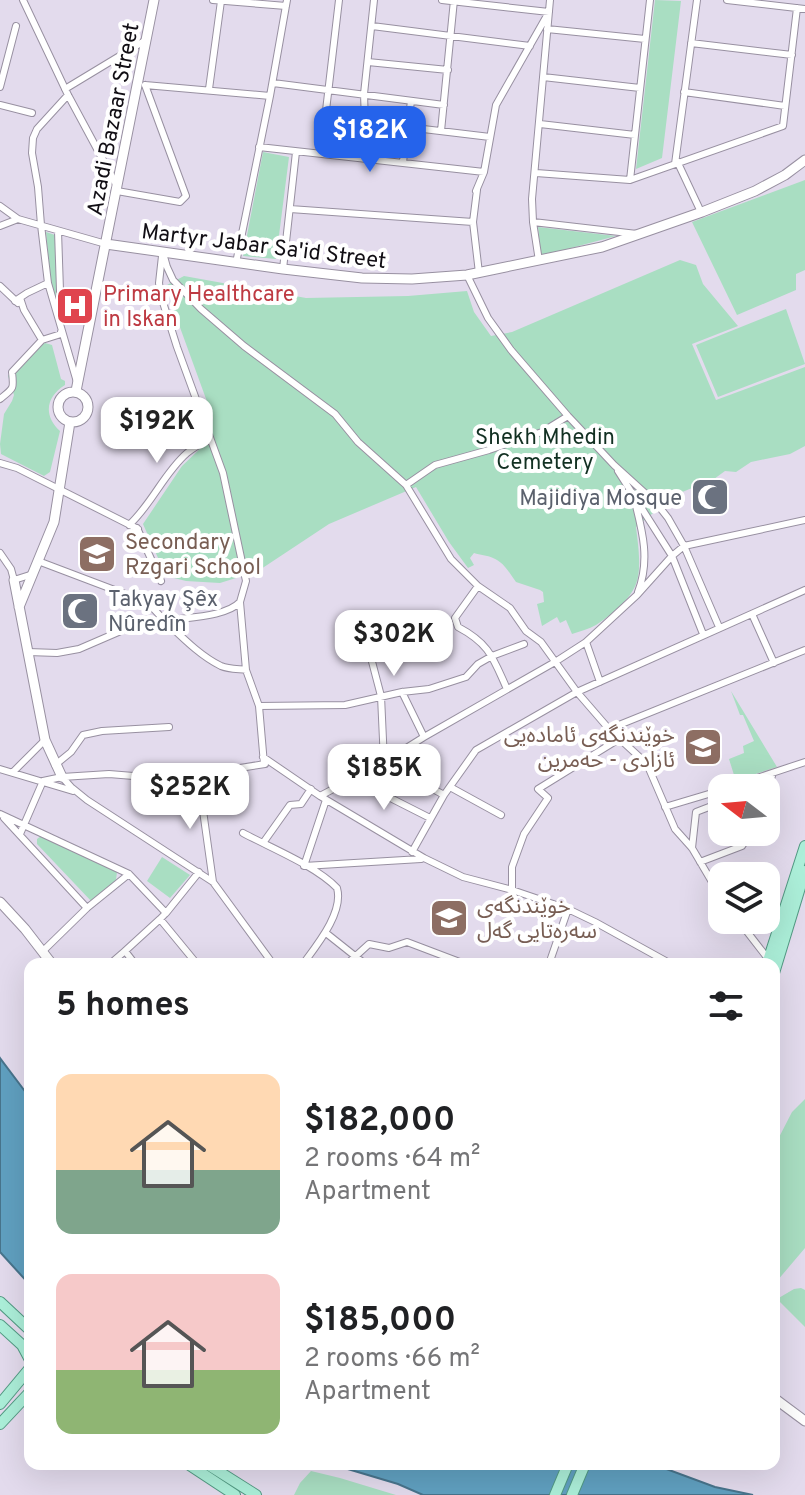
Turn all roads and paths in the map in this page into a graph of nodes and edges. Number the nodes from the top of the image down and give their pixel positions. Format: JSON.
{"nodes":[{"id":1,"x":23,"y":0,"type":"edge"},
{"id":2,"x":154,"y":0,"type":"edge"},
{"id":3,"x":213,"y":0,"type":"edge"},
{"id":4,"x":339,"y":0,"type":"edge"},
{"id":5,"x":374,"y":0,"type":"edge"},
{"id":6,"x":442,"y":0,"type":"edge"},
{"id":7,"x":454,"y":0,"type":"edge"},
{"id":8,"x":550,"y":0,"type":"edge"},
{"id":9,"x":650,"y":0,"type":"edge"},
{"id":10,"x":697,"y":0,"type":"edge"},
{"id":11,"x":727,"y":0,"type":"edge"},
{"id":12,"x":221,"y":1,"type":"edge"},
{"id":13,"x":286,"y":3,"type":"edge"},
{"id":14,"x":492,"y":3,"type":"edge"},
{"id":15,"x":801,"y":8,"type":"edge"},
{"id":16,"x":549,"y":12,"type":"junction"},
{"id":17,"x":16,"y":26,"type":"dead end"},
{"id":18,"x":372,"y":26,"type":"junction"},
{"id":19,"x":544,"y":29,"type":"junction"},
{"id":20,"x":451,"y":35,"type":"junction"},
{"id":21,"x":645,"y":39,"type":"junction"},
{"id":22,"x":146,"y":40,"type":"junction"},
{"id":23,"x":691,"y":43,"type":"junction"},
{"id":24,"x":530,"y":46,"type":"junction"},
{"id":25,"x":792,"y":55,"type":"junction"},
{"id":26,"x":368,"y":62,"type":"junction"},
{"id":27,"x":448,"y":70,"type":"junction"},
{"id":28,"x":543,"y":77,"type":"junction"},
{"id":29,"x":273,"y":83,"type":"junction"},
{"id":30,"x":142,"y":85,"type":"junction"},
{"id":31,"x":0,"y":87,"type":"edge"},
{"id":32,"x":640,"y":88,"type":"junction"},
{"id":33,"x":209,"y":89,"type":"junction"},
{"id":34,"x":329,"y":89,"type":"junction"},
{"id":35,"x":67,"y":92,"type":"junction"},
{"id":36,"x":684,"y":92,"type":"junction"},
{"id":37,"x":364,"y":94,"type":"junction"},
{"id":38,"x":270,"y":96,"type":"junction"},
{"id":39,"x":411,"y":101,"type":"junction"},
{"id":40,"x":0,"y":105,"type":"edge"},
{"id":41,"x":444,"y":105,"type":"junction"},
{"id":42,"x":785,"y":106,"type":"junction"},
{"id":43,"x":32,"y":113,"type":"dead end"},
{"id":44,"x":365,"y":122,"type":"junction"},
{"id":45,"x":540,"y":124,"type":"junction"},
{"id":46,"x":407,"y":127,"type":"junction"},
{"id":47,"x":441,"y":131,"type":"junction"},
{"id":48,"x":635,"y":135,"type":"junction"},
{"id":49,"x":490,"y":137,"type":"junction"},
{"id":50,"x":259,"y":147,"type":"junction"},
{"id":51,"x":296,"y":152,"type":"junction"},
{"id":52,"x":321,"y":153,"type":"junction"},
{"id":53,"x":361,"y":158,"type":"junction"},
{"id":54,"x":805,"y":160,"type":"edge"},
{"id":55,"x":403,"y":162,"type":"junction"},
{"id":56,"x":676,"y":162,"type":"junction"},
{"id":57,"x":805,"y":169,"type":"edge"},
{"id":58,"x":482,"y":171,"type":"junction"},
{"id":59,"x":536,"y":173,"type":"junction"},
{"id":60,"x":785,"y":175,"type":"junction"},
{"id":61,"x":630,"y":180,"type":"junction"},
{"id":62,"x":117,"y":189,"type":"junction"},
{"id":63,"x":0,"y":206,"type":"edge"},
{"id":64,"x":290,"y":209,"type":"junction"},
{"id":65,"x":701,"y":212,"type":"junction"},
{"id":66,"x":18,"y":219,"type":"junction"},
{"id":67,"x":473,"y":222,"type":"junction"},
{"id":68,"x":533,"y":222,"type":"junction"},
{"id":69,"x":41,"y":225,"type":"junction"},
{"id":70,"x":0,"y":226,"type":"edge"},
{"id":71,"x":58,"y":231,"type":"junction"},
{"id":72,"x":639,"y":234,"type":"junction"},
{"id":73,"x":106,"y":244,"type":"junction"},
{"id":74,"x":163,"y":253,"type":"junction"},
{"id":75,"x":539,"y":261,"type":"junction"},
{"id":76,"x":236,"y":263,"type":"junction"},
{"id":77,"x":283,"y":269,"type":"junction"},
{"id":78,"x":479,"y":273,"type":"junction"},
{"id":79,"x":467,"y":275,"type":"junction"},
{"id":80,"x":48,"y":283,"type":"junction"},
{"id":81,"x":0,"y":286,"type":"edge"},
{"id":82,"x":18,"y":300,"type":"junction"},
{"id":83,"x":61,"y":334,"type":"junction"},
{"id":84,"x":42,"y":340,"type":"junction"},
{"id":85,"x":76,"y":387,"type":"junction"},
{"id":86,"x":0,"y":399,"type":"edge"},
{"id":87,"x":568,"y":416,"type":"junction"},
{"id":88,"x":70,"y":422,"type":"junction"},
{"id":89,"x":210,"y":439,"type":"junction"},
{"id":90,"x":0,"y":463,"type":"edge"},
{"id":91,"x":614,"y":465,"type":"junction"},
{"id":92,"x":406,"y":485,"type":"junction"},
{"id":93,"x":60,"y":490,"type":"junction"},
{"id":94,"x":634,"y":497,"type":"junction"},
{"id":95,"x":805,"y":520,"type":"edge"},
{"id":96,"x":131,"y":523,"type":"junction"},
{"id":97,"x":684,"y":546,"type":"junction"},
{"id":98,"x":0,"y":553,"type":"edge"},
{"id":99,"x":672,"y":556,"type":"junction"},
{"id":100,"x":38,"y":561,"type":"junction"},
{"id":101,"x":33,"y":574,"type":"junction"},
{"id":102,"x":14,"y":580,"type":"junction"},
{"id":103,"x":161,"y":581,"type":"dead end"},
{"id":104,"x":478,"y":586,"type":"junction"},
{"id":105,"x":805,"y":590,"type":"edge"},
{"id":106,"x":637,"y":595,"type":"junction"},
{"id":107,"x":240,"y":602,"type":"junction"},
{"id":108,"x":19,"y":607,"type":"junction"},
{"id":109,"x":752,"y":614,"type":"junction"},
{"id":110,"x":165,"y":621,"type":"junction"},
{"id":111,"x":719,"y":627,"type":"junction"},
{"id":112,"x":123,"y":630,"type":"dead end"},
{"id":113,"x":703,"y":634,"type":"junction"},
{"id":114,"x":586,"y":642,"type":"junction"},
{"id":115,"x":524,"y":644,"type":"dead end"},
{"id":116,"x":805,"y":650,"type":"edge"},
{"id":117,"x":28,"y":652,"type":"junction"},
{"id":118,"x":370,"y":654,"type":"dead end"},
{"id":119,"x":492,"y":656,"type":"junction"},
{"id":120,"x":555,"y":662,"type":"junction"},
{"id":121,"x":774,"y":663,"type":"junction"},
{"id":122,"x":246,"y":670,"type":"junction"},
{"id":123,"x":600,"y":682,"type":"junction"},
{"id":124,"x":507,"y":689,"type":"junction"},
{"id":125,"x":402,"y":692,"type":"junction"},
{"id":126,"x":577,"y":692,"type":"junction"},
{"id":127,"x":381,"y":696,"type":"junction"},
{"id":128,"x":259,"y":706,"type":"junction"},
{"id":129,"x":169,"y":727,"type":"dead end"},
{"id":130,"x":609,"y":729,"type":"junction"},
{"id":131,"x":424,"y":737,"type":"junction"},
{"id":132,"x":619,"y":739,"type":"junction"},
{"id":133,"x":45,"y":740,"type":"junction"},
{"id":134,"x":264,"y":760,"type":"junction"},
{"id":135,"x":384,"y":762,"type":"junction"},
{"id":136,"x":805,"y":762,"type":"edge"},
{"id":137,"x":55,"y":765,"type":"junction"},
{"id":138,"x":0,"y":769,"type":"edge"},
{"id":139,"x":13,"y":772,"type":"junction"},
{"id":140,"x":773,"y":773,"type":"joint"},
{"id":141,"x":770,"y":774,"type":"edge"},
{"id":142,"x":198,"y":775,"type":"junction"},
{"id":143,"x":62,"y":777,"type":"junction"},
{"id":144,"x":351,"y":778,"type":"junction"},
{"id":145,"x":43,"y":781,"type":"junction"},
{"id":146,"x":450,"y":787,"type":"junction"},
{"id":147,"x":311,"y":789,"type":"junction"},
{"id":148,"x":76,"y":792,"type":"junction"},
{"id":149,"x":708,"y":794,"type":"edge"},
{"id":150,"x":444,"y":795,"type":"junction"},
{"id":151,"x":323,"y":798,"type":"junction"},
{"id":152,"x":665,"y":807,"type":"junction"},
{"id":153,"x":708,"y":807,"type":"edge"},
{"id":154,"x":1,"y":815,"type":"edge"},
{"id":155,"x":501,"y":815,"type":"dead end"},
{"id":156,"x":430,"y":818,"type":"junction"},
{"id":157,"x":24,"y":825,"type":"junction"},
{"id":158,"x":243,"y":833,"type":"dead end"},
{"id":159,"x":20,"y":834,"type":"junction"},
{"id":160,"x":263,"y":843,"type":"junction"},
{"id":161,"x":742,"y":846,"type":"edge"},
{"id":162,"x":805,"y":846,"type":"edge"},
{"id":163,"x":692,"y":848,"type":"junction"},
{"id":164,"x":412,"y":852,"type":"junction"},
{"id":165,"x":424,"y":858,"type":"junction"},
{"id":166,"x":700,"y":862,"type":"junction"},
{"id":167,"x":304,"y":866,"type":"junction"},
{"id":168,"x":199,"y":872,"type":"junction"},
{"id":169,"x":805,"y":873,"type":"edge"},
{"id":170,"x":129,"y":874,"type":"junction"},
{"id":171,"x":708,"y":875,"type":"edge"},
{"id":172,"x":213,"y":882,"type":"junction"},
{"id":173,"x":512,"y":890,"type":"junction"},
{"id":174,"x":0,"y":902,"type":"edge"},
{"id":175,"x":805,"y":905,"type":"edge"},
{"id":176,"x":87,"y":908,"type":"junction"},
{"id":177,"x":568,"y":909,"type":"junction"},
{"id":178,"x":791,"y":914,"type":"junction"},
{"id":179,"x":163,"y":916,"type":"junction"},
{"id":180,"x":326,"y":933,"type":"junction"},
{"id":181,"x":748,"y":934,"type":"edge"},
{"id":182,"x":125,"y":951,"type":"junction"},
{"id":183,"x":42,"y":952,"type":"junction"},
{"id":184,"x":355,"y":956,"type":"junction"},
{"id":185,"x":47,"y":958,"type":"edge"},
{"id":186,"x":117,"y":958,"type":"edge"},
{"id":187,"x":130,"y":958,"type":"edge"},
{"id":188,"x":193,"y":958,"type":"edge"},
{"id":189,"x":269,"y":958,"type":"edge"},
{"id":190,"x":307,"y":958,"type":"edge"},
{"id":191,"x":358,"y":958,"type":"edge"},
{"id":192,"x":449,"y":958,"type":"edge"},
{"id":193,"x":551,"y":958,"type":"edge"},
{"id":194,"x":660,"y":958,"type":"edge"},
{"id":195,"x":765,"y":958,"type":"edge"},
{"id":196,"x":769,"y":958,"type":"edge"},
{"id":197,"x":778,"y":958,"type":"edge"},
{"id":198,"x":0,"y":1302,"type":"edge"},
{"id":199,"x":0,"y":1317,"type":"edge"},
{"id":200,"x":24,"y":1324,"type":"edge"},
{"id":201,"x":0,"y":1325,"type":"edge"},
{"id":202,"x":24,"y":1339,"type":"edge"},
{"id":203,"x":24,"y":1349,"type":"edge"},
{"id":204,"x":24,"y":1375,"type":"edge"},
{"id":205,"x":24,"y":1399,"type":"edge"},
{"id":206,"x":780,"y":1402,"type":"edge"},
{"id":207,"x":24,"y":1403,"type":"edge"},
{"id":208,"x":0,"y":1404,"type":"edge"},
{"id":209,"x":17,"y":1407,"type":"junction"},
{"id":210,"x":805,"y":1421,"type":"edge"},
{"id":211,"x":0,"y":1424,"type":"edge"},
{"id":212,"x":197,"y":1470,"type":"edge"},
{"id":213,"x":216,"y":1470,"type":"edge"},
{"id":214,"x":565,"y":1470,"type":"edge"},
{"id":215,"x":582,"y":1470,"type":"edge"},
{"id":216,"x":235,"y":1495,"type":"edge"},
{"id":217,"x":256,"y":1495,"type":"edge"},
{"id":218,"x":555,"y":1495,"type":"edge"},
{"id":219,"x":572,"y":1495,"type":"edge"}],
"edges":[{"from":1,"to":35,"type":"street"},
{"from":2,"to":22,"type":"street","name":"Azadi Bazaar Street"},
{"from":3,"to":12,"type":"street"},
{"from":4,"to":34,"type":"street"},
{"from":5,"to":18,"type":"street"},
{"from":6,"to":7,"type":"street"},
{"from":7,"to":14,"type":"street"},
{"from":7,"to":20,"type":"street"},
{"from":8,"to":16,"type":"street"},
{"from":9,"to":21,"type":"street"},
{"from":10,"to":23,"type":"street"},
{"from":11,"to":15,"type":"street"},
{"from":12,"to":13,"type":"street"},
{"from":12,"to":33,"type":"street"},
{"from":13,"to":29,"type":"street"},
{"from":14,"to":16,"type":"street"},
{"from":15,"to":25,"type":"street"},
{"from":16,"to":19,"type":"street"},
{"from":17,"to":31,"type":"street"},
{"from":18,"to":20,"type":"street"},
{"from":18,"to":26,"type":"street"},
{"from":19,"to":21,"type":"street"},
{"from":19,"to":24,"type":"street"},
{"from":19,"to":28,"type":"street"},
{"from":20,"to":24,"type":"street"},
{"from":20,"to":27,"type":"street"},
{"from":21,"to":32,"type":"street"},
{"from":22,"to":30,"type":"street","name":"Azadi Bazaar Street"},
{"from":22,"to":35,"type":"street"},
{"from":23,"to":25,"type":"street"},
{"from":23,"to":36,"type":"street"},
{"from":24,"to":49,"type":"street"},
{"from":25,"to":42,"type":"street"},
{"from":26,"to":27,"type":"street"},
{"from":26,"to":37,"type":"street"},
{"from":27,"to":41,"type":"street"},
{"from":28,"to":32,"type":"street"},
{"from":28,"to":45,"type":"street"},
{"from":29,"to":34,"type":"street"},
{"from":29,"to":38,"type":"street"},
{"from":30,"to":33,"type":"street"},
{"from":30,"to":62,"type":"street","name":"Azadi Bazaar Street"},
{"from":30,"to":62,"type":"street"},
{"from":32,"to":48,"type":"street"},
{"from":33,"to":38,"type":"street"},
{"from":34,"to":37,"type":"street"},
{"from":34,"to":52,"type":"street"},
{"from":35,"to":62,"type":"street"},
{"from":35,"to":69,"type":"street"},
{"from":36,"to":42,"type":"street"},
{"from":36,"to":56,"type":"street"},
{"from":37,"to":39,"type":"street"},
{"from":37,"to":44,"type":"street"},
{"from":38,"to":50,"type":"street"},
{"from":39,"to":41,"type":"street"},
{"from":39,"to":46,"type":"street"},
{"from":40,"to":43,"type":"street"},
{"from":41,"to":47,"type":"street"},
{"from":42,"to":56,"type":"street"},
{"from":44,"to":46,"type":"street"},
{"from":44,"to":53,"type":"street"},
{"from":45,"to":48,"type":"street"},
{"from":45,"to":59,"type":"street"},
{"from":46,"to":47,"type":"street"},
{"from":46,"to":55,"type":"street"},
{"from":47,"to":49,"type":"street"},
{"from":48,"to":61,"type":"street"},
{"from":49,"to":58,"type":"street"},
{"from":50,"to":51,"type":"street"},
{"from":50,"to":76,"type":"street"},
{"from":51,"to":52,"type":"street"},
{"from":51,"to":64,"type":"street"},
{"from":52,"to":53,"type":"street"},
{"from":53,"to":55,"type":"street"},
{"from":54,"to":60,"type":"street"},
{"from":55,"to":58,"type":"street"},
{"from":56,"to":61,"type":"street"},
{"from":56,"to":65,"type":"street"},
{"from":57,"to":60,"type":"street"},
{"from":58,"to":67,"type":"street"},
{"from":59,"to":61,"type":"street"},
{"from":59,"to":68,"type":"street"},
{"from":60,"to":65,"type":"street","name":"Martyr Jabar Sa'id Street"},
{"from":62,"to":73,"type":"street","name":"Azadi Bazaar Street"},
{"from":63,"to":66,"type":"street"},
{"from":64,"to":67,"type":"street"},
{"from":64,"to":77,"type":"street"},
{"from":65,"to":72,"type":"street","name":"Martyr Jabar Sa'id Street"},
{"from":66,"to":69,"type":"street"},
{"from":66,"to":70,"type":"street"},
{"from":67,"to":78,"type":"street"},
{"from":68,"to":72,"type":"street"},
{"from":68,"to":75,"type":"street"},
{"from":69,"to":71,"type":"street"},
{"from":69,"to":80,"type":"street"},
{"from":71,"to":73,"type":"street"},
{"from":71,"to":83,"type":"street"},
{"from":72,"to":75,"type":"street","name":"Martyr Jabar Sa'id Street"},
{"from":73,"to":74,"type":"street","name":"Martyr Jabar Sa'id Street"},
{"from":73,"to":85,"type":"street","name":"Azadi Bazaar Street"},
{"from":74,"to":76,"type":"street","name":"Martyr Jabar Sa'id Street"},
{"from":74,"to":89,"type":"street"},
{"from":74,"to":92,"type":"street"},
{"from":75,"to":78,"type":"street","name":"Martyr Jabar Sa'id Street"},
{"from":76,"to":77,"type":"street","name":"Martyr Jabar Sa'id Street"},
{"from":77,"to":79,"type":"street","name":"Martyr Jabar Sa'id Street"},
{"from":78,"to":79,"type":"street","name":"Martyr Jabar Sa'id Street"},
{"from":79,"to":87,"type":"street"},
{"from":80,"to":82,"type":"street"},
{"from":80,"to":83,"type":"street"},
{"from":81,"to":82,"type":"street"},
{"from":82,"to":84,"type":"street"},
{"from":83,"to":84,"type":"street"},
{"from":83,"to":85,"type":"street"},
{"from":84,"to":86,"type":"street"},
{"from":85,"to":88,"type":"street"},
{"from":85,"to":88,"type":"street"},
{"from":87,"to":91,"type":"street"},
{"from":87,"to":92,"type":"street"},
{"from":88,"to":93,"type":"street"},
{"from":89,"to":96,"type":"street"},
{"from":89,"to":107,"type":"street"},
{"from":90,"to":93,"type":"street"},
{"from":91,"to":94,"type":"street"},
{"from":91,"to":97,"type":"street"},
{"from":92,"to":104,"type":"street"},
{"from":93,"to":96,"type":"street"},
{"from":93,"to":100,"type":"street"},
{"from":94,"to":99,"type":"street"},
{"from":94,"to":106,"type":"street"},
{"from":95,"to":97,"type":"street"},
{"from":96,"to":103,"type":"street"},
{"from":97,"to":99,"type":"street"},
{"from":97,"to":111,"type":"street"},
{"from":98,"to":102,"type":"street"},
{"from":99,"to":106,"type":"street"},
{"from":99,"to":113,"type":"street"},
{"from":100,"to":101,"type":"street"},
{"from":100,"to":110,"type":"street"},
{"from":101,"to":102,"type":"street"},
{"from":101,"to":108,"type":"street"},
{"from":102,"to":108,"type":"street"},
{"from":104,"to":119,"type":"street"},
{"from":104,"to":120,"type":"street"},
{"from":105,"to":109,"type":"street"},
{"from":106,"to":114,"type":"street"},
{"from":107,"to":110,"type":"street"},
{"from":107,"to":122,"type":"street"},
{"from":108,"to":117,"type":"street"},
{"from":109,"to":111,"type":"street"},
{"from":109,"to":121,"type":"street"},
{"from":110,"to":122,"type":"street"},
{"from":111,"to":113,"type":"street"},
{"from":112,"to":117,"type":"street"},
{"from":113,"to":123,"type":"street"},
{"from":114,"to":120,"type":"street"},
{"from":114,"to":123,"type":"street"},
{"from":115,"to":119,"type":"street"},
{"from":116,"to":121,"type":"street"},
{"from":117,"to":133,"type":"street"},
{"from":118,"to":127,"type":"street"},
{"from":119,"to":124,"type":"street"},
{"from":119,"to":125,"type":"street"},
{"from":120,"to":124,"type":"street"},
{"from":120,"to":126,"type":"street"},
{"from":121,"to":130,"type":"street"},
{"from":122,"to":128,"type":"street"},
{"from":123,"to":126,"type":"street"},
{"from":124,"to":131,"type":"street"},
{"from":125,"to":127,"type":"street"},
{"from":125,"to":131,"type":"street"},
{"from":126,"to":130,"type":"street"},
{"from":126,"to":146,"type":"street"},
{"from":127,"to":128,"type":"street"},
{"from":127,"to":135,"type":"street"},
{"from":128,"to":134,"type":"street"},
{"from":129,"to":137,"type":"street"},
{"from":130,"to":132,"type":"street"},
{"from":131,"to":135,"type":"street"},
{"from":132,"to":152,"type":"street"},
{"from":132,"to":173,"type":"street"},
{"from":133,"to":137,"type":"street"},
{"from":133,"to":139,"type":"street"},
{"from":134,"to":142,"type":"street"},
{"from":134,"to":147,"type":"street"},
{"from":135,"to":144,"type":"street"},
{"from":135,"to":150,"type":"street"},
{"from":136,"to":140,"type":"street"},
{"from":137,"to":143,"type":"street"},
{"from":138,"to":139,"type":"street"},
{"from":139,"to":145,"type":"street"},
{"from":140,"to":141,"type":"street"},
{"from":142,"to":143,"type":"street"},
{"from":142,"to":172,"type":"street"},
{"from":143,"to":145,"type":"street"},
{"from":143,"to":148,"type":"street"},
{"from":144,"to":151,"type":"street"},
{"from":144,"to":156,"type":"street"},
{"from":145,"to":148,"type":"street"},
{"from":145,"to":157,"type":"street"},
{"from":146,"to":150,"type":"street"},
{"from":146,"to":155,"type":"street"},
{"from":147,"to":151,"type":"street"},
{"from":147,"to":160,"type":"street"},
{"from":148,"to":168,"type":"street"},
{"from":149,"to":152,"type":"street"},
{"from":150,"to":156,"type":"street"},
{"from":151,"to":164,"type":"street"},
{"from":151,"to":167,"type":"street"},
{"from":152,"to":163,"type":"street"},
{"from":153,"to":163,"type":"street"},
{"from":154,"to":157,"type":"street"},
{"from":154,"to":159,"type":"street"},
{"from":156,"to":164,"type":"street"},
{"from":157,"to":159,"type":"street"},
{"from":157,"to":170,"type":"street"},
{"from":158,"to":160,"type":"street"},
{"from":159,"to":176,"type":"street"},
{"from":160,"to":167,"type":"street"},
{"from":161,"to":166,"type":"street"},
{"from":162,"to":196,"type":"main road"},
{"from":163,"to":166,"type":"street"},
{"from":164,"to":165,"type":"street"},
{"from":165,"to":167,"type":"street"},
{"from":165,"to":173,"type":"street"},
{"from":166,"to":171,"type":"street"},
{"from":167,"to":180,"type":"street"},
{"from":168,"to":172,"type":"street"},
{"from":168,"to":179,"type":"street"},
{"from":169,"to":178,"type":"main road"},
{"from":170,"to":176,"type":"street"},
{"from":170,"to":179,"type":"street"},
{"from":172,"to":189,"type":"street"},
{"from":173,"to":177,"type":"street"},
{"from":174,"to":183,"type":"street"},
{"from":175,"to":178,"type":"street"},
{"from":176,"to":183,"type":"street"},
{"from":177,"to":193,"type":"street"},
{"from":177,"to":194,"type":"street"},
{"from":178,"to":197,"type":"main road"},
{"from":179,"to":182,"type":"street"},
{"from":179,"to":188,"type":"street"},
{"from":180,"to":184,"type":"street"},
{"from":180,"to":190,"type":"street"},
{"from":181,"to":195,"type":"street"},
{"from":182,"to":186,"type":"street"},
{"from":182,"to":187,"type":"street"},
{"from":183,"to":185,"type":"street"},
{"from":184,"to":191,"type":"street"},
{"from":184,"to":192,"type":"street"},
{"from":198,"to":200,"type":"main road"},
{"from":199,"to":202,"type":"main road"},
{"from":201,"to":203,"type":"main road"},
{"from":204,"to":208,"type":"main road"},
{"from":205,"to":209,"type":"main road"},
{"from":206,"to":210,"type":"street"},
{"from":207,"to":209,"type":"main road"},
{"from":209,"to":211,"type":"main road"},
{"from":212,"to":216,"type":"main road"},
{"from":213,"to":217,"type":"main road"},
{"from":214,"to":218,"type":"main road"},
{"from":215,"to":219,"type":"main road"}]}
